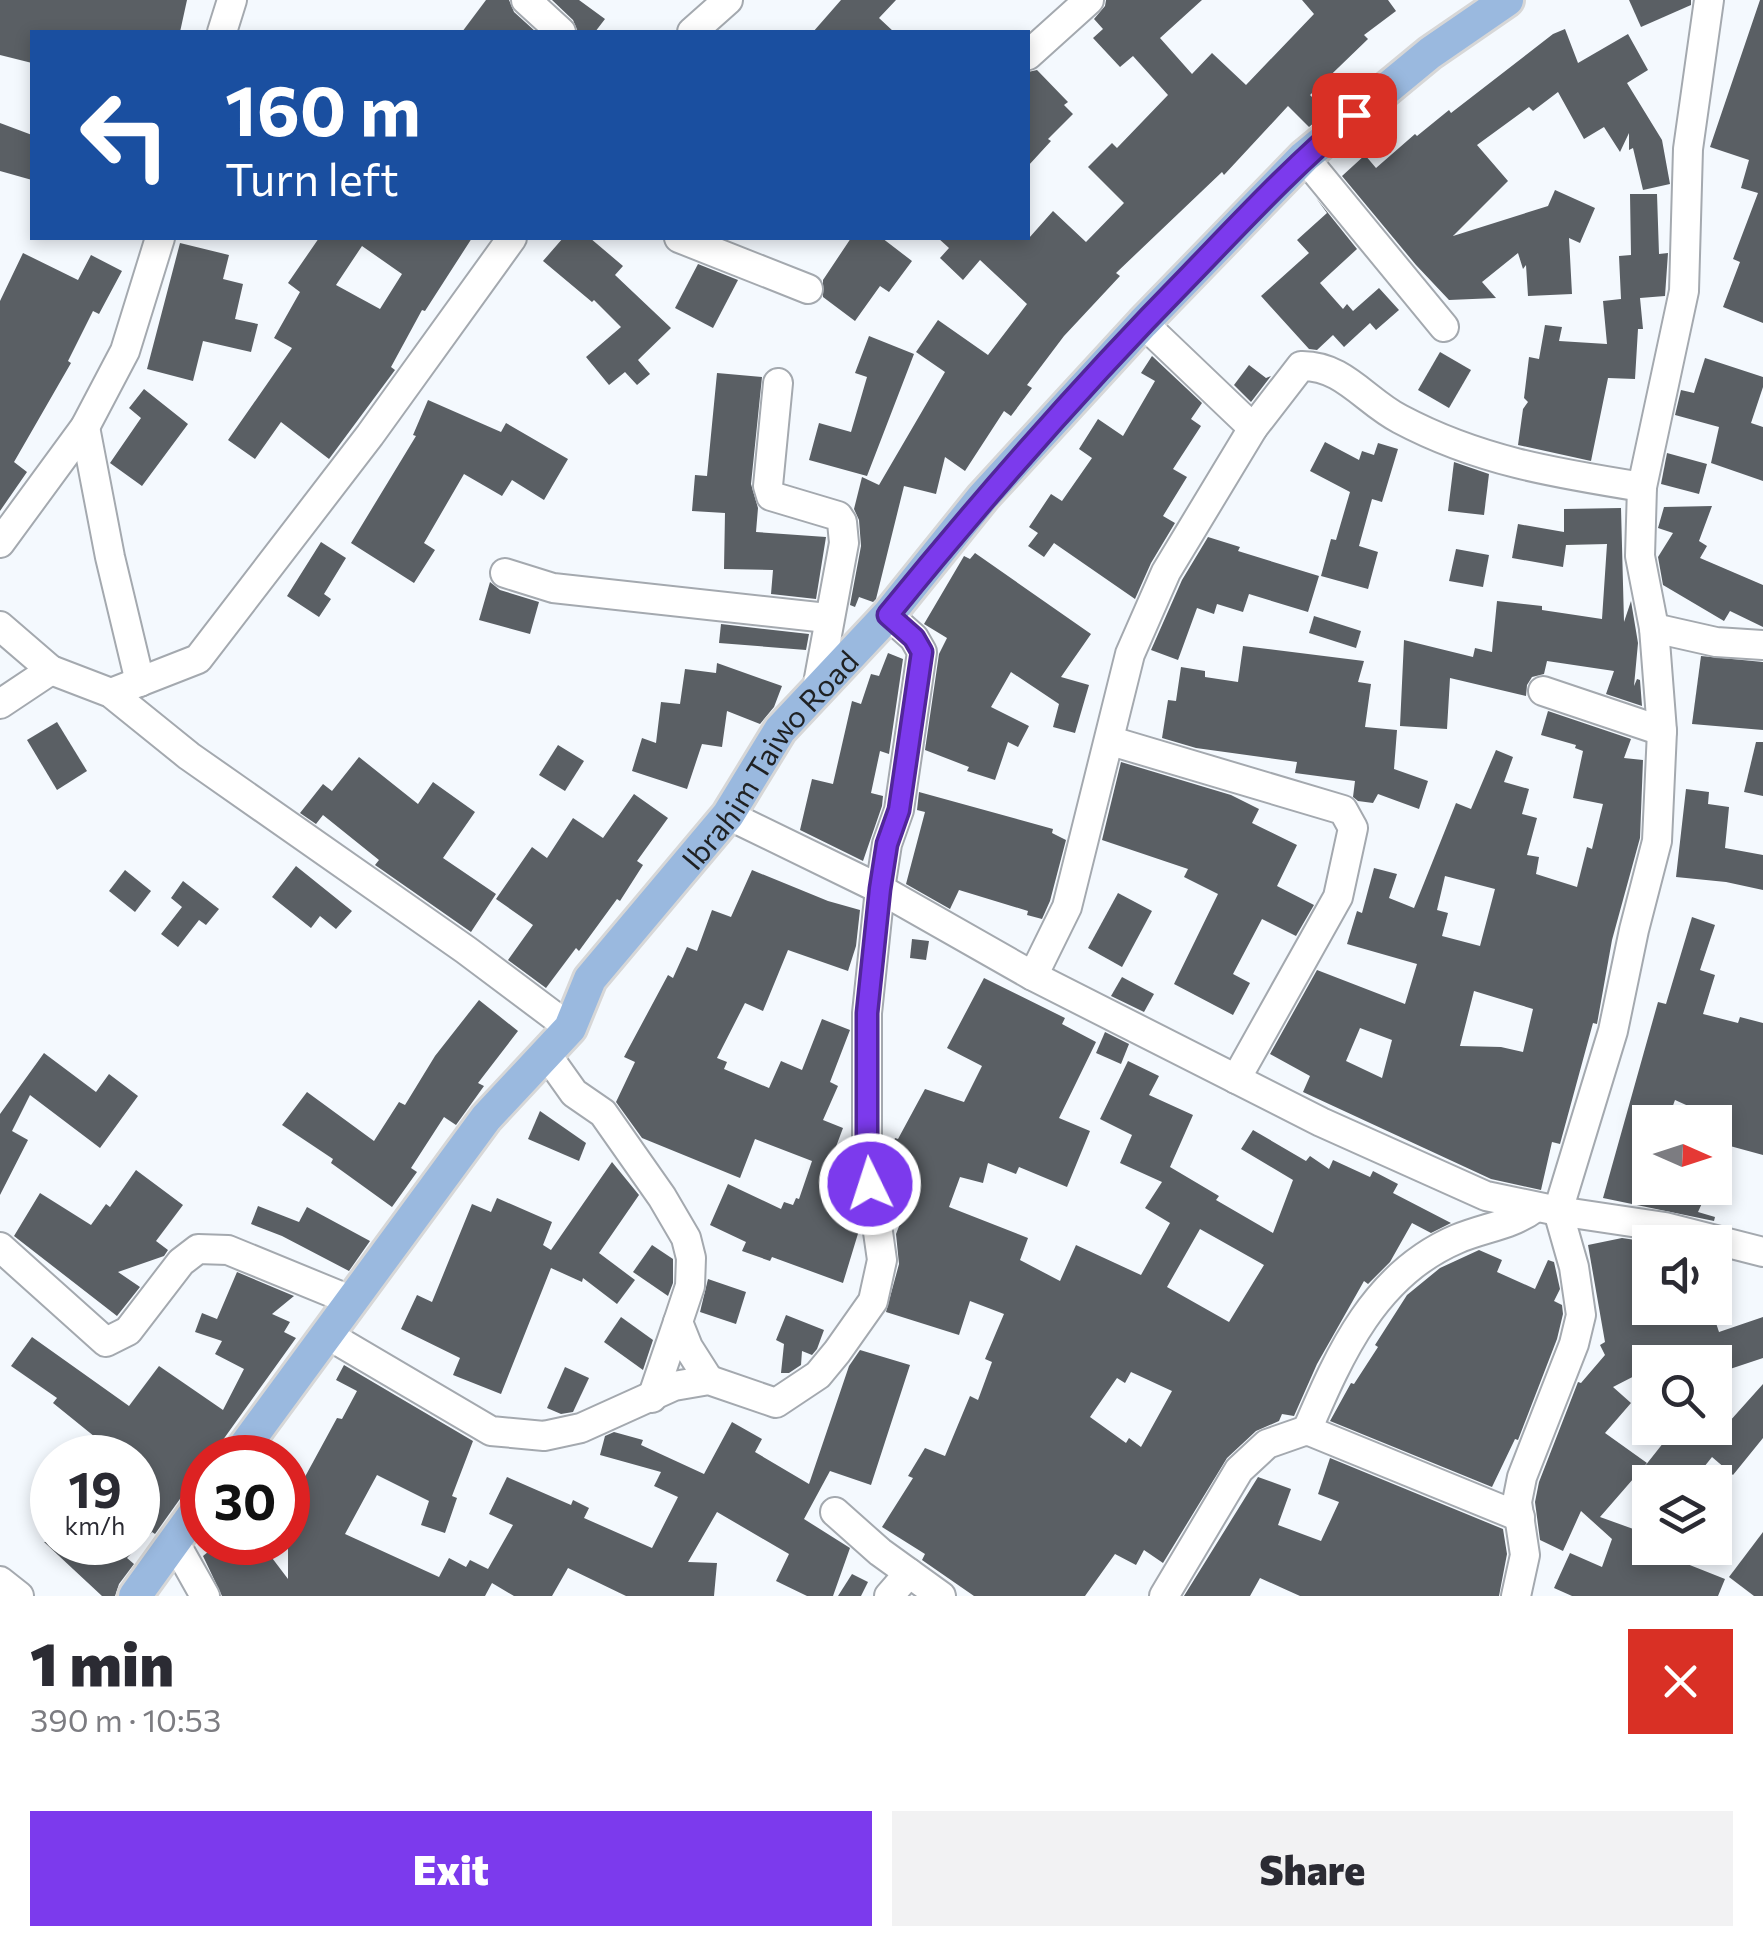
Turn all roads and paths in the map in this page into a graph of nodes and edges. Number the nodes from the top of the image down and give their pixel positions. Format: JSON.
{"nodes":[{"id":1,"x":232,"y":0,"type":"edge"},
{"id":2,"x":526,"y":0,"type":"edge"},
{"id":3,"x":728,"y":0,"type":"edge"},
{"id":4,"x":1089,"y":0,"type":"edge"},
{"id":5,"x":1507,"y":0,"type":"edge"},
{"id":6,"x":1709,"y":0,"type":"edge"},
{"id":7,"x":223,"y":30,"type":"edge"},
{"id":8,"x":559,"y":30,"type":"edge"},
{"id":9,"x":694,"y":30,"type":"edge"},
{"id":10,"x":1030,"y":53,"type":"edge"},
{"id":11,"x":1304,"y":157,"type":"junction"},
{"id":12,"x":159,"y":240,"type":"edge"},
{"id":13,"x":511,"y":240,"type":"edge"},
{"id":14,"x":697,"y":240,"type":"edge"},
{"id":15,"x":808,"y":289,"type":"dead end"},
{"id":16,"x":1142,"y":323,"type":"junction"},
{"id":17,"x":1444,"y":327,"type":"dead end"},
{"id":18,"x":778,"y":383,"type":"dead end"},
{"id":19,"x":85,"y":427,"type":"junction"},
{"id":20,"x":1253,"y":428,"type":"junction"},
{"id":21,"x":1642,"y":487,"type":"junction"},
{"id":22,"x":0,"y":543,"type":"edge"},
{"id":23,"x":505,"y":573,"type":"dead end"},
{"id":24,"x":888,"y":615,"type":"junction"},
{"id":25,"x":828,"y":618,"type":"junction"},
{"id":26,"x":0,"y":626,"type":"edge"},
{"id":27,"x":1654,"y":628,"type":"junction"},
{"id":28,"x":1763,"y":645,"type":"edge"},
{"id":29,"x":51,"y":670,"type":"junction"},
{"id":30,"x":140,"y":682,"type":"junction"},
{"id":31,"x":817,"y":689,"type":"junction"},
{"id":32,"x":1543,"y":691,"type":"dead end"},
{"id":33,"x":111,"y":693,"type":"junction"},
{"id":34,"x":0,"y":704,"type":"edge"},
{"id":35,"x":1662,"y":731,"type":"junction"},
{"id":36,"x":1111,"y":740,"type":"junction"},
{"id":37,"x":728,"y":815,"type":"junction"},
{"id":38,"x":880,"y":889,"type":"junction"},
{"id":39,"x":1033,"y":976,"type":"junction"},
{"id":40,"x":570,"y":1028,"type":"junction"},
{"id":41,"x":547,"y":1055,"type":"junction"},
{"id":42,"x":1236,"y":1079,"type":"junction"},
{"id":43,"x":1547,"y":1209,"type":"junction"},
{"id":44,"x":0,"y":1247,"type":"edge"},
{"id":45,"x":1763,"y":1252,"type":"edge"},
{"id":46,"x":350,"y":1300,"type":"junction"},
{"id":47,"x":678,"y":1322,"type":"junction"},
{"id":48,"x":328,"y":1336,"type":"junction"},
{"id":49,"x":709,"y":1380,"type":"junction"},
{"id":50,"x":652,"y":1398,"type":"junction"},
{"id":51,"x":1307,"y":1430,"type":"junction"},
{"id":52,"x":253,"y":1435,"type":"edge"},
{"id":53,"x":835,"y":1512,"type":"dead end"},
{"id":54,"x":1520,"y":1517,"type":"junction"},
{"id":55,"x":180,"y":1533,"type":"edge"},
{"id":56,"x":174,"y":1541,"type":"junction"},
{"id":57,"x":909,"y":1573,"type":"junction"},
{"id":58,"x":0,"y":1581,"type":"edge"},
{"id":59,"x":19,"y":1596,"type":"edge"},
{"id":60,"x":136,"y":1596,"type":"edge"},
{"id":61,"x":206,"y":1596,"type":"edge"},
{"id":62,"x":888,"y":1596,"type":"edge"},
{"id":63,"x":941,"y":1596,"type":"edge"},
{"id":64,"x":1164,"y":1596,"type":"edge"},
{"id":65,"x":1516,"y":1596,"type":"edge"}],
"edges":[{"from":1,"to":7,"type":"street"},
{"from":2,"to":8,"type":"street"},
{"from":3,"to":9,"type":"street"},
{"from":4,"to":10,"type":"street"},
{"from":5,"to":11,"type":"main road","name":"Ibrahim Taiwo Road"},
{"from":6,"to":21,"type":"street"},
{"from":11,"to":16,"type":"main road","name":"Ibrahim Taiwo Road"},
{"from":11,"to":17,"type":"street"},
{"from":12,"to":19,"type":"street"},
{"from":13,"to":30,"type":"street"},
{"from":14,"to":15,"type":"street"},
{"from":16,"to":20,"type":"street"},
{"from":16,"to":24,"type":"main road","name":"Ibrahim Taiwo Road"},
{"from":18,"to":25,"type":"street"},
{"from":19,"to":22,"type":"street"},
{"from":19,"to":30,"type":"street"},
{"from":20,"to":21,"type":"street"},
{"from":20,"to":36,"type":"street"},
{"from":21,"to":27,"type":"street"},
{"from":23,"to":25,"type":"street"},
{"from":24,"to":31,"type":"main road","name":"Ibrahim Taiwo Road"},
{"from":24,"to":38,"type":"street"},
{"from":25,"to":31,"type":"street"},
{"from":26,"to":29,"type":"street"},
{"from":27,"to":28,"type":"street"},
{"from":27,"to":35,"type":"street"},
{"from":29,"to":33,"type":"street"},
{"from":29,"to":34,"type":"street"},
{"from":30,"to":33,"type":"street"},
{"from":31,"to":37,"type":"main road","name":"Ibrahim Taiwo Road"},
{"from":32,"to":35,"type":"street"},
{"from":33,"to":40,"type":"street"},
{"from":35,"to":43,"type":"street"},
{"from":36,"to":39,"type":"street"},
{"from":36,"to":42,"type":"street"},
{"from":37,"to":38,"type":"street"},
{"from":37,"to":40,"type":"main road","name":"Ibrahim Taiwo Road"},
{"from":38,"to":39,"type":"street"},
{"from":38,"to":49,"type":"street"},
{"from":39,"to":42,"type":"street"},
{"from":40,"to":41,"type":"main road","name":"Ibrahim Taiwo Road"},
{"from":41,"to":46,"type":"main road","name":"Ibrahim Taiwo Road"},
{"from":41,"to":47,"type":"street"},
{"from":42,"to":43,"type":"street"},
{"from":43,"to":45,"type":"street"},
{"from":43,"to":51,"type":"street"},
{"from":43,"to":54,"type":"street"},
{"from":44,"to":46,"type":"street"},
{"from":46,"to":48,"type":"main road","name":"Ibrahim Taiwo Road"},
{"from":47,"to":49,"type":"street"},
{"from":47,"to":50,"type":"street"},
{"from":48,"to":50,"type":"street"},
{"from":48,"to":52,"type":"main road","name":"Ibrahim Taiwo Road"},
{"from":49,"to":50,"type":"street"},
{"from":51,"to":54,"type":"street"},
{"from":51,"to":64,"type":"street"},
{"from":53,"to":57,"type":"street"},
{"from":54,"to":65,"type":"street"},
{"from":55,"to":56,"type":"main road"},
{"from":56,"to":60,"type":"main road"},
{"from":56,"to":61,"type":"street"},
{"from":57,"to":62,"type":"street"},
{"from":57,"to":63,"type":"street"},
{"from":58,"to":59,"type":"street"}]}
